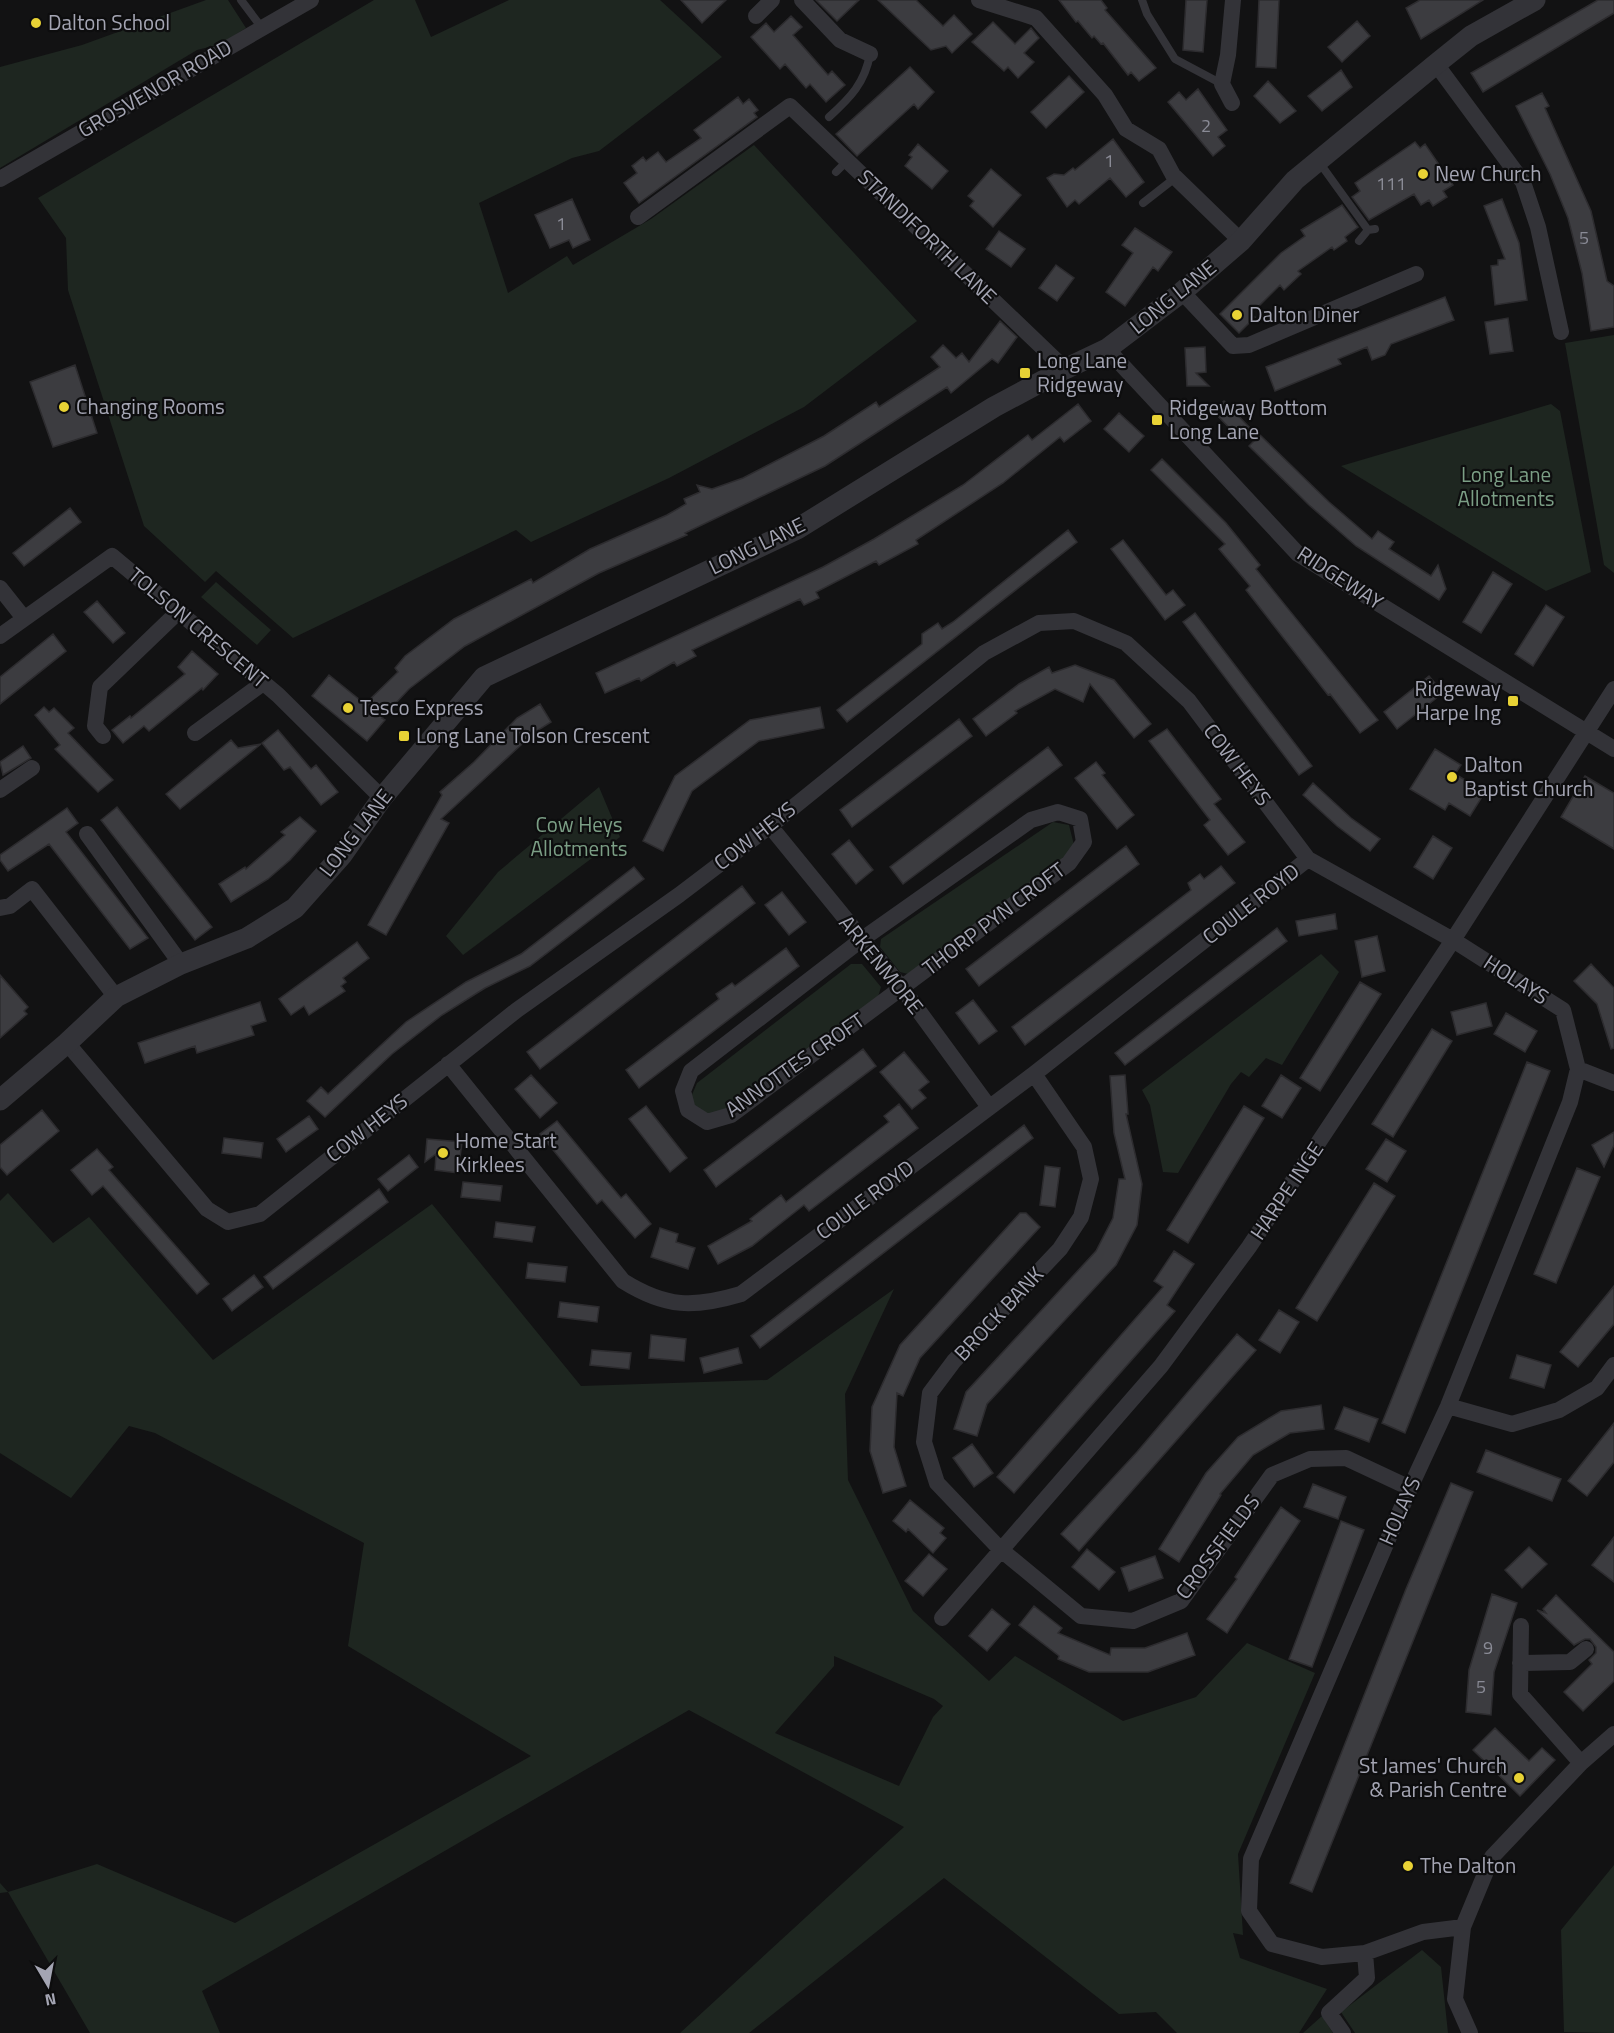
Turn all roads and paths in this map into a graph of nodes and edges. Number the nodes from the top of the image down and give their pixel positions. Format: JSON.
{"nodes":[{"id":1,"x":241,"y":0,"type":"edge"},
{"id":2,"x":311,"y":0,"type":"edge"},
{"id":3,"x":772,"y":0,"type":"edge"},
{"id":4,"x":802,"y":0,"type":"edge"},
{"id":5,"x":979,"y":0,"type":"edge"},
{"id":6,"x":1142,"y":0,"type":"edge"},
{"id":7,"x":1233,"y":0,"type":"edge"},
{"id":8,"x":1536,"y":0,"type":"edge"},
{"id":9,"x":756,"y":16,"type":"dead end"},
{"id":10,"x":262,"y":28,"type":"junction"},
{"id":11,"x":870,"y":54,"type":"joint"},
{"id":12,"x":1436,"y":64,"type":"junction"},
{"id":13,"x":1222,"y":84,"type":"junction"},
{"id":14,"x":1232,"y":103,"type":"dead end"},
{"id":15,"x":829,"y":117,"type":"dead end"},
{"id":16,"x":1318,"y":161,"type":"junction"},
{"id":17,"x":1175,"y":178,"type":"junction"},
{"id":18,"x":0,"y":179,"type":"edge"},
{"id":19,"x":1143,"y":203,"type":"dead end"},
{"id":20,"x":638,"y":217,"type":"dead end"},
{"id":21,"x":1241,"y":241,"type":"junction"},
{"id":22,"x":1359,"y":241,"type":"dead end"},
{"id":23,"x":1416,"y":274,"type":"dead end"},
{"id":24,"x":1182,"y":292,"type":"junction"},
{"id":25,"x":1561,"y":332,"type":"dead end"},
{"id":26,"x":1107,"y":349,"type":"junction"},
{"id":27,"x":1065,"y":369,"type":"junction"},
{"id":28,"x":0,"y":588,"type":"edge"},
{"id":29,"x":178,"y":612,"type":"junction"},
{"id":30,"x":23,"y":617,"type":"junction"},
{"id":31,"x":0,"y":636,"type":"edge"},
{"id":32,"x":263,"y":683,"type":"junction"},
{"id":33,"x":1614,"y":689,"type":"edge"},
{"id":34,"x":1588,"y":732,"type":"junction"},
{"id":35,"x":195,"y":733,"type":"dead end"},
{"id":36,"x":103,"y":736,"type":"dead end"},
{"id":37,"x":1614,"y":749,"type":"edge"},
{"id":38,"x":32,"y":768,"type":"dead end"},
{"id":39,"x":0,"y":790,"type":"edge"},
{"id":40,"x":382,"y":798,"type":"junction"},
{"id":41,"x":770,"y":826,"type":"junction"},
{"id":42,"x":87,"y":834,"type":"dead end"},
{"id":43,"x":1308,"y":859,"type":"junction"},
{"id":44,"x":0,"y":908,"type":"edge"},
{"id":45,"x":861,"y":940,"type":"junction"},
{"id":46,"x":1453,"y":940,"type":"junction"},
{"id":47,"x":181,"y":964,"type":"junction"},
{"id":48,"x":902,"y":988,"type":"junction"},
{"id":49,"x":116,"y":997,"type":"junction"},
{"id":50,"x":68,"y":1043,"type":"junction"},
{"id":51,"x":448,"y":1064,"type":"junction"},
{"id":52,"x":1578,"y":1069,"type":"junction"},
{"id":53,"x":1034,"y":1074,"type":"junction"},
{"id":54,"x":1614,"y":1083,"type":"edge"},
{"id":55,"x":0,"y":1100,"type":"edge"},
{"id":56,"x":989,"y":1107,"type":"junction"},
{"id":57,"x":1614,"y":1365,"type":"edge"},
{"id":58,"x":1448,"y":1406,"type":"junction"},
{"id":59,"x":1410,"y":1488,"type":"junction"},
{"id":60,"x":1000,"y":1549,"type":"junction"},
{"id":61,"x":942,"y":1618,"type":"dead end"},
{"id":62,"x":1521,"y":1626,"type":"dead end"},
{"id":63,"x":1586,"y":1649,"type":"dead end"},
{"id":64,"x":1520,"y":1663,"type":"junction"},
{"id":65,"x":1614,"y":1734,"type":"edge"},
{"id":66,"x":1581,"y":1763,"type":"junction"},
{"id":67,"x":1463,"y":1927,"type":"junction"},
{"id":68,"x":1365,"y":1953,"type":"junction"},
{"id":69,"x":1343,"y":2033,"type":"edge"},
{"id":70,"x":1470,"y":2033,"type":"edge"}],
"edges":[{"from":1,"to":10,"type":"lane"},
{"from":2,"to":10,"type":"street","name":"GROSVENOR ROAD"},
{"from":3,"to":9,"type":"street"},
{"from":4,"to":11,"type":"street"},
{"from":5,"to":17,"type":"street"},
{"from":6,"to":13,"type":"lane"},
{"from":7,"to":13,"type":"street"},
{"from":8,"to":12,"type":"street","name":"LONG LANE"},
{"from":10,"to":18,"type":"street","name":"GROSVENOR ROAD"},
{"from":11,"to":15,"type":"lane"},
{"from":12,"to":16,"type":"street","name":"LONG LANE"},
{"from":12,"to":25,"type":"street"},
{"from":13,"to":14,"type":"street"},
{"from":16,"to":21,"type":"street","name":"LONG LANE"},
{"from":16,"to":22,"type":"lane"},
{"from":17,"to":19,"type":"lane"},
{"from":17,"to":21,"type":"street"},
{"from":20,"to":27,"type":"street","name":"STANDIFORTH LANE"},
{"from":21,"to":24,"type":"street","name":"LONG LANE"},
{"from":23,"to":24,"type":"street"},
{"from":24,"to":26,"type":"street","name":"LONG LANE"},
{"from":26,"to":27,"type":"street","name":"LONG LANE"},
{"from":26,"to":34,"type":"street","name":"RIDGEWAY"},
{"from":27,"to":40,"type":"street","name":"LONG LANE"},
{"from":28,"to":30,"type":"street"},
{"from":29,"to":30,"type":"street","name":"TOLSON CRESCENT"},
{"from":29,"to":32,"type":"street","name":"TOLSON CRESCENT"},
{"from":29,"to":36,"type":"street"},
{"from":30,"to":31,"type":"street","name":"TOLSON CRESCENT"},
{"from":32,"to":35,"type":"street"},
{"from":32,"to":40,"type":"street","name":"TOLSON CRESCENT"},
{"from":33,"to":34,"type":"street"},
{"from":34,"to":37,"type":"street","name":"RIDGEWAY"},
{"from":34,"to":46,"type":"street","name":"HARPE INGE"},
{"from":38,"to":39,"type":"street"},
{"from":40,"to":47,"type":"street","name":"LONG LANE"},
{"from":41,"to":43,"type":"street","name":"COW HEYS"},
{"from":41,"to":45,"type":"street","name":"ARKENMORE"},
{"from":41,"to":51,"type":"street","name":"COW HEYS"},
{"from":42,"to":47,"type":"street"},
{"from":43,"to":46,"type":"street","name":"COW HEYS"},
{"from":43,"to":53,"type":"street","name":"COULE ROYD"},
{"from":44,"to":49,"type":"street"},
{"from":45,"to":48,"type":"street","name":"ARKENMORE"},
{"from":45,"to":48,"type":"street","name":"ANNOTTES CROFT"},
{"from":45,"to":48,"type":"street","name":"THORP PYN CROFT"},
{"from":46,"to":52,"type":"street","name":"HOLAYS"},
{"from":46,"to":60,"type":"street","name":"HARPE INGE"},
{"from":47,"to":49,"type":"street","name":"LONG LANE"},
{"from":48,"to":56,"type":"street","name":"ARKENMORE"},
{"from":49,"to":50,"type":"street","name":"LONG LANE"},
{"from":50,"to":51,"type":"street","name":"COW HEYS"},
{"from":50,"to":55,"type":"street","name":"LONG LANE"},
{"from":51,"to":56,"type":"street","name":"COULE ROYD"},
{"from":52,"to":54,"type":"street"},
{"from":52,"to":58,"type":"street","name":"HOLAYS"},
{"from":53,"to":56,"type":"street","name":"COULE ROYD"},
{"from":53,"to":60,"type":"street","name":"BROCK BANK"},
{"from":57,"to":58,"type":"street"},
{"from":58,"to":59,"type":"street","name":"HOLAYS"},
{"from":59,"to":60,"type":"street","name":"CROSSFIELDS"},
{"from":59,"to":68,"type":"street","name":"HOLAYS"},
{"from":60,"to":61,"type":"street","name":"HARPE INGE"},
{"from":62,"to":64,"type":"street"},
{"from":63,"to":64,"type":"street"},
{"from":64,"to":66,"type":"street"},
{"from":65,"to":66,"type":"street"},
{"from":66,"to":67,"type":"street"},
{"from":67,"to":68,"type":"street","name":"HOLAYS"},
{"from":67,"to":70,"type":"street"},
{"from":68,"to":69,"type":"street"}]}
